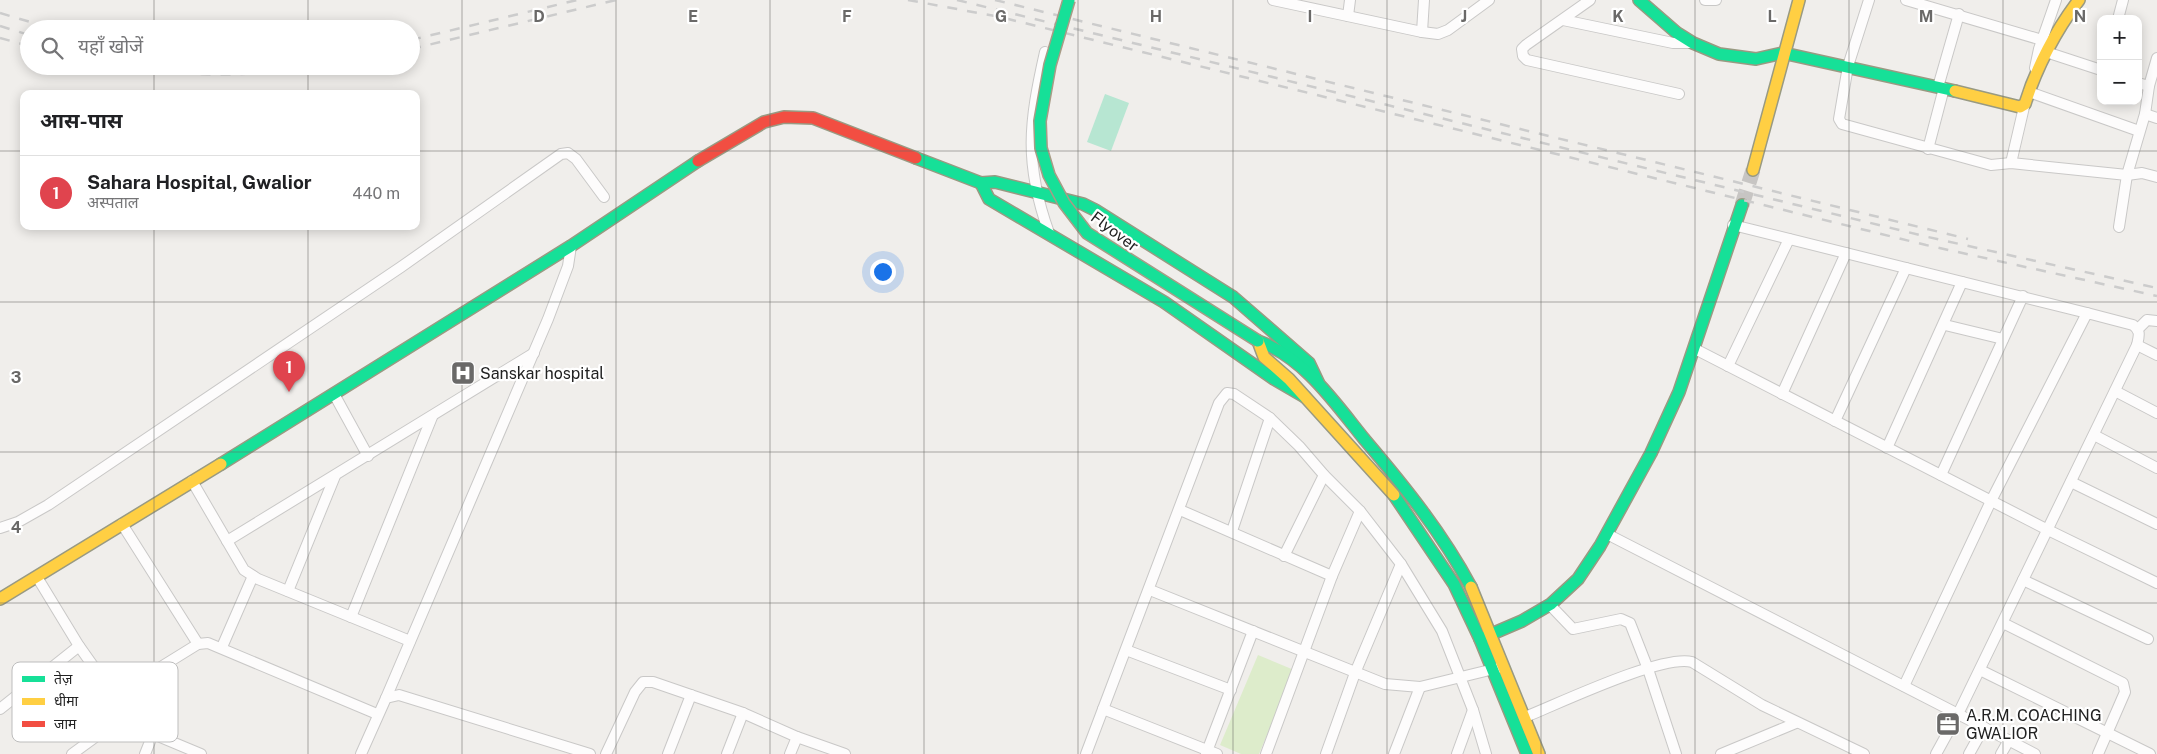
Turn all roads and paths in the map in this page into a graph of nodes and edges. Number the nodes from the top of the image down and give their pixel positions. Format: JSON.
{"nodes":[{"id":1,"x":1069,"y":0,"type":"edge"},
{"id":2,"x":1273,"y":0,"type":"edge"},
{"id":3,"x":1350,"y":0,"type":"edge"},
{"id":4,"x":1424,"y":0,"type":"edge"},
{"id":5,"x":1489,"y":0,"type":"edge"},
{"id":6,"x":1590,"y":0,"type":"edge"},
{"id":7,"x":1639,"y":0,"type":"edge"},
{"id":8,"x":1705,"y":0,"type":"edge"},
{"id":9,"x":1716,"y":0,"type":"edge"},
{"id":10,"x":1799,"y":0,"type":"edge"},
{"id":11,"x":1869,"y":0,"type":"edge"},
{"id":12,"x":1906,"y":0,"type":"edge"},
{"id":13,"x":2056,"y":0,"type":"edge"},
{"id":14,"x":2077,"y":0,"type":"edge"},
{"id":15,"x":2124,"y":0,"type":"edge"},
{"id":16,"x":1285,"y":1,"type":"edge"},
{"id":17,"x":1959,"y":14,"type":"junction"},
{"id":18,"x":2119,"y":15,"type":"edge"},
{"id":19,"x":1348,"y":16,"type":"junction"},
{"id":20,"x":1563,"y":20,"type":"junction"},
{"id":21,"x":1422,"y":32,"type":"junction"},
{"id":22,"x":1693,"y":43,"type":"junction"},
{"id":23,"x":2043,"y":47,"type":"junction"},
{"id":24,"x":1045,"y":52,"type":"dead end"},
{"id":25,"x":1783,"y":53,"type":"junction"},
{"id":26,"x":2157,"y":58,"type":"edge"},
{"id":27,"x":1848,"y":66,"type":"junction"},
{"id":28,"x":2097,"y":68,"type":"edge"},
{"id":29,"x":2142,"y":84,"type":"edge"},
{"id":30,"x":2149,"y":86,"type":"junction"},
{"id":31,"x":1941,"y":87,"type":"junction"},
{"id":32,"x":2029,"y":92,"type":"junction"},
{"id":33,"x":1678,"y":94,"type":"dead end"},
{"id":34,"x":2024,"y":106,"type":"junction"},
{"id":35,"x":2145,"y":114,"type":"junction"},
{"id":36,"x":2157,"y":118,"type":"edge"},
{"id":37,"x":2140,"y":130,"type":"junction"},
{"id":38,"x":1928,"y":149,"type":"junction"},
{"id":39,"x":2011,"y":163,"type":"junction"},
{"id":40,"x":1753,"y":170,"type":"tunnel mouth"},
{"id":41,"x":2128,"y":175,"type":"junction"},
{"id":42,"x":2157,"y":176,"type":"edge"},
{"id":43,"x":981,"y":183,"type":"junction"},
{"id":44,"x":1037,"y":194,"type":"junction"},
{"id":45,"x":604,"y":198,"type":"dead end"},
{"id":46,"x":1742,"y":205,"type":"tunnel mouth"},
{"id":47,"x":1733,"y":225,"type":"junction"},
{"id":48,"x":2119,"y":227,"type":"dead end"},
{"id":49,"x":1049,"y":233,"type":"junction"},
{"id":50,"x":1789,"y":239,"type":"junction"},
{"id":51,"x":571,"y":246,"type":"junction"},
{"id":52,"x":1846,"y":253,"type":"junction"},
{"id":53,"x":1906,"y":268,"type":"junction"},
{"id":54,"x":1962,"y":282,"type":"junction"},
{"id":55,"x":2022,"y":296,"type":"junction"},
{"id":56,"x":2087,"y":313,"type":"junction"},
{"id":57,"x":2157,"y":321,"type":"edge"},
{"id":58,"x":1945,"y":325,"type":"junction"},
{"id":59,"x":2138,"y":329,"type":"junction"},
{"id":60,"x":2004,"y":339,"type":"junction"},
{"id":61,"x":1258,"y":341,"type":"junction"},
{"id":62,"x":2137,"y":345,"type":"junction"},
{"id":63,"x":1695,"y":349,"type":"junction"},
{"id":64,"x":534,"y":353,"type":"junction"},
{"id":65,"x":2157,"y":355,"type":"edge"},
{"id":66,"x":1728,"y":366,"type":"junction"},
{"id":67,"x":1318,"y":382,"type":"junction"},
{"id":68,"x":2115,"y":391,"type":"junction"},
{"id":69,"x":334,"y":394,"type":"junction"},
{"id":70,"x":1782,"y":394,"type":"junction"},
{"id":71,"x":1304,"y":397,"type":"junction"},
{"id":72,"x":2157,"y":413,"type":"edge"},
{"id":73,"x":432,"y":417,"type":"junction"},
{"id":74,"x":1270,"y":418,"type":"junction"},
{"id":75,"x":1835,"y":421,"type":"junction"},
{"id":76,"x":2094,"y":435,"type":"junction"},
{"id":77,"x":1887,"y":448,"type":"junction"},
{"id":78,"x":368,"y":456,"type":"junction"},
{"id":79,"x":2157,"y":468,"type":"edge"},
{"id":80,"x":1324,"y":475,"type":"junction"},
{"id":81,"x":1941,"y":475,"type":"junction"},
{"id":82,"x":335,"y":476,"type":"junction"},
{"id":83,"x":192,"y":481,"type":"junction"},
{"id":84,"x":2071,"y":482,"type":"junction"},
{"id":85,"x":1990,"y":501,"type":"junction"},
{"id":86,"x":1180,"y":510,"type":"junction"},
{"id":87,"x":1360,"y":511,"type":"junction"},
{"id":88,"x":122,"y":524,"type":"junction"},
{"id":89,"x":2157,"y":524,"type":"edge"},
{"id":90,"x":0,"y":528,"type":"edge"},
{"id":91,"x":2048,"y":530,"type":"junction"},
{"id":92,"x":1232,"y":531,"type":"junction"},
{"id":93,"x":1607,"y":534,"type":"junction"},
{"id":94,"x":227,"y":541,"type":"junction"},
{"id":95,"x":1284,"y":556,"type":"junction"},
{"id":96,"x":1401,"y":564,"type":"junction"},
{"id":97,"x":253,"y":576,"type":"junction"},
{"id":98,"x":1332,"y":576,"type":"junction"},
{"id":99,"x":37,"y":577,"type":"junction"},
{"id":100,"x":2023,"y":580,"type":"junction"},
{"id":101,"x":2157,"y":583,"type":"edge"},
{"id":102,"x":1150,"y":590,"type":"junction"},
{"id":103,"x":288,"y":591,"type":"junction"},
{"id":104,"x":0,"y":598,"type":"edge"},
{"id":105,"x":1550,"y":605,"type":"junction"},
{"id":106,"x":351,"y":617,"type":"junction"},
{"id":107,"x":2003,"y":623,"type":"junction"},
{"id":108,"x":1253,"y":631,"type":"junction"},
{"id":109,"x":1485,"y":637,"type":"junction"},
{"id":110,"x":2148,"y":639,"type":"dead end"},
{"id":111,"x":410,"y":641,"type":"junction"},
{"id":112,"x":198,"y":644,"type":"junction"},
{"id":113,"x":79,"y":646,"type":"junction"},
{"id":114,"x":222,"y":648,"type":"junction"},
{"id":115,"x":1126,"y":650,"type":"junction"},
{"id":116,"x":1304,"y":651,"type":"junction"},
{"id":117,"x":59,"y":662,"type":"edge"},
{"id":118,"x":90,"y":662,"type":"edge"},
{"id":119,"x":169,"y":662,"type":"edge"},
{"id":120,"x":1498,"y":668,"type":"junction"},
{"id":121,"x":1648,"y":669,"type":"junction"},
{"id":122,"x":1980,"y":670,"type":"junction"},
{"id":123,"x":1355,"y":673,"type":"junction"},
{"id":124,"x":1460,"y":677,"type":"junction"},
{"id":125,"x":1904,"y":686,"type":"junction"},
{"id":126,"x":1420,"y":687,"type":"junction"},
{"id":127,"x":1231,"y":690,"type":"junction"},
{"id":128,"x":691,"y":695,"type":"junction"},
{"id":129,"x":386,"y":698,"type":"junction"},
{"id":130,"x":12,"y":699,"type":"edge"},
{"id":131,"x":0,"y":709,"type":"edge"},
{"id":132,"x":1103,"y":709,"type":"junction"},
{"id":133,"x":1473,"y":710,"type":"junction"},
{"id":134,"x":743,"y":713,"type":"junction"},
{"id":135,"x":377,"y":714,"type":"junction"},
{"id":136,"x":1958,"y":714,"type":"junction"},
{"id":137,"x":1525,"y":717,"type":"junction"},
{"id":138,"x":1796,"y":723,"type":"junction"},
{"id":139,"x":1984,"y":727,"type":"junction"},
{"id":140,"x":2107,"y":733,"type":"junction"},
{"id":141,"x":797,"y":737,"type":"junction"},
{"id":142,"x":2009,"y":740,"type":"junction"},
{"id":143,"x":88,"y":742,"type":"edge"},
{"id":144,"x":150,"y":742,"type":"edge"},
{"id":145,"x":172,"y":742,"type":"edge"},
{"id":146,"x":1210,"y":753,"type":"edge"},
{"id":147,"x":72,"y":754,"type":"edge"},
{"id":148,"x":145,"y":754,"type":"edge"},
{"id":149,"x":201,"y":754,"type":"edge"},
{"id":150,"x":361,"y":754,"type":"edge"},
{"id":151,"x":590,"y":754,"type":"edge"},
{"id":152,"x":606,"y":754,"type":"edge"},
{"id":153,"x":668,"y":754,"type":"edge"},
{"id":154,"x":728,"y":754,"type":"edge"},
{"id":155,"x":790,"y":754,"type":"edge"},
{"id":156,"x":844,"y":754,"type":"edge"},
{"id":157,"x":1086,"y":754,"type":"edge"},
{"id":158,"x":1266,"y":754,"type":"edge"},
{"id":159,"x":1326,"y":754,"type":"edge"},
{"id":160,"x":1394,"y":754,"type":"edge"},
{"id":161,"x":1457,"y":754,"type":"edge"},
{"id":162,"x":1486,"y":754,"type":"edge"},
{"id":163,"x":1527,"y":754,"type":"edge"},
{"id":164,"x":1539,"y":754,"type":"edge"},
{"id":165,"x":1676,"y":754,"type":"edge"},
{"id":166,"x":1721,"y":754,"type":"edge"},
{"id":167,"x":1864,"y":754,"type":"edge"},
{"id":168,"x":1936,"y":754,"type":"edge"},
{"id":169,"x":1969,"y":754,"type":"edge"},
{"id":170,"x":2001,"y":754,"type":"edge"},
{"id":171,"x":2035,"y":754,"type":"edge"},
{"id":172,"x":2098,"y":754,"type":"edge"},
{"id":173,"x":2150,"y":754,"type":"edge"}],
"edges":[{"from":1,"to":61,"type":"main road","name":"Flyover","bridge":true},
{"from":2,"to":16,"type":"street"},
{"from":3,"to":19,"type":"street"},
{"from":4,"to":21,"type":"street"},
{"from":5,"to":21,"type":"street"},
{"from":6,"to":20,"type":"street"},
{"from":7,"to":22,"type":"main road"},
{"from":8,"to":9,"type":"street"},
{"from":10,"to":25,"type":"main road"},
{"from":11,"to":27,"type":"street"},
{"from":12,"to":17,"type":"street"},
{"from":13,"to":23,"type":"street"},
{"from":14,"to":23,"type":"main road"},
{"from":15,"to":18,"type":"street"},
{"from":16,"to":19,"type":"street"},
{"from":17,"to":23,"type":"street"},
{"from":17,"to":31,"type":"street"},
{"from":19,"to":21,"type":"street"},
{"from":20,"to":22,"type":"street"},
{"from":20,"to":33,"type":"street"},
{"from":22,"to":25,"type":"main road"},
{"from":23,"to":28,"type":"street"},
{"from":23,"to":32,"type":"main road"},
{"from":24,"to":44,"type":"street"},
{"from":25,"to":27,"type":"main road"},
{"from":25,"to":40,"type":"main road"},
{"from":26,"to":30,"type":"street"},
{"from":27,"to":31,"type":"main road"},
{"from":27,"to":38,"type":"street"},
{"from":29,"to":30,"type":"street"},
{"from":30,"to":35,"type":"street"},
{"from":31,"to":34,"type":"main road"},
{"from":31,"to":38,"type":"street"},
{"from":32,"to":34,"type":"main road"},
{"from":32,"to":37,"type":"street"},
{"from":34,"to":39,"type":"street"},
{"from":35,"to":36,"type":"street"},
{"from":35,"to":37,"type":"street"},
{"from":37,"to":41,"type":"street"},
{"from":38,"to":39,"type":"street"},
{"from":39,"to":41,"type":"street"},
{"from":41,"to":42,"type":"street"},
{"from":41,"to":48,"type":"street"},
{"from":43,"to":44,"type":"main road"},
{"from":43,"to":49,"type":"main road"},
{"from":43,"to":51,"type":"main road"},
{"from":44,"to":49,"type":"street"},
{"from":44,"to":67,"type":"main road"},
{"from":45,"to":90,"type":"street"},
{"from":46,"to":47,"type":"main road"},
{"from":47,"to":50,"type":"street"},
{"from":47,"to":63,"type":"main road"},
{"from":49,"to":71,"type":"main road"},
{"from":50,"to":52,"type":"street"},
{"from":50,"to":66,"type":"street"},
{"from":51,"to":64,"type":"street"},
{"from":51,"to":69,"type":"main road"},
{"from":52,"to":53,"type":"street"},
{"from":52,"to":70,"type":"street"},
{"from":53,"to":54,"type":"street"},
{"from":53,"to":75,"type":"street"},
{"from":54,"to":55,"type":"street"},
{"from":54,"to":58,"type":"street"},
{"from":55,"to":56,"type":"street"},
{"from":55,"to":60,"type":"street"},
{"from":56,"to":59,"type":"street"},
{"from":56,"to":85,"type":"street"},
{"from":57,"to":59,"type":"street"},
{"from":58,"to":60,"type":"street"},
{"from":58,"to":77,"type":"street"},
{"from":59,"to":62,"type":"street"},
{"from":60,"to":81,"type":"street"},
{"from":61,"to":67,"type":"main road","name":"Flyover"},
{"from":61,"to":71,"type":"main road","name":"Flyover"},
{"from":62,"to":65,"type":"street"},
{"from":62,"to":68,"type":"street"},
{"from":63,"to":66,"type":"street"},
{"from":63,"to":93,"type":"main road"},
{"from":64,"to":73,"type":"street"},
{"from":64,"to":111,"type":"street"},
{"from":66,"to":70,"type":"street"},
{"from":67,"to":109,"type":"main road"},
{"from":68,"to":72,"type":"street"},
{"from":68,"to":76,"type":"street"},
{"from":69,"to":78,"type":"street"},
{"from":69,"to":83,"type":"main road"},
{"from":70,"to":75,"type":"street"},
{"from":71,"to":109,"type":"main road","name":"Flyover"},
{"from":73,"to":78,"type":"street"},
{"from":73,"to":106,"type":"street"},
{"from":74,"to":80,"type":"street"},
{"from":74,"to":86,"type":"street"},
{"from":74,"to":92,"type":"street"},
{"from":75,"to":77,"type":"street"},
{"from":76,"to":79,"type":"street"},
{"from":76,"to":84,"type":"street"},
{"from":77,"to":81,"type":"street"},
{"from":78,"to":82,"type":"street"},
{"from":80,"to":87,"type":"street"},
{"from":80,"to":95,"type":"street"},
{"from":81,"to":85,"type":"street"},
{"from":82,"to":94,"type":"street"},
{"from":82,"to":103,"type":"street"},
{"from":83,"to":88,"type":"main road"},
{"from":83,"to":94,"type":"street"},
{"from":84,"to":89,"type":"street"},
{"from":84,"to":91,"type":"street"},
{"from":85,"to":91,"type":"street"},
{"from":85,"to":125,"type":"street"},
{"from":86,"to":92,"type":"street"},
{"from":86,"to":102,"type":"street"},
{"from":87,"to":96,"type":"street"},
{"from":87,"to":98,"type":"street"},
{"from":88,"to":99,"type":"main road"},
{"from":88,"to":112,"type":"street"},
{"from":91,"to":100,"type":"street"},
{"from":91,"to":101,"type":"street"},
{"from":92,"to":95,"type":"street"},
{"from":93,"to":105,"type":"main road"},
{"from":93,"to":125,"type":"street"},
{"from":94,"to":97,"type":"street"},
{"from":95,"to":98,"type":"street"},
{"from":96,"to":123,"type":"street"},
{"from":96,"to":124,"type":"street"},
{"from":97,"to":103,"type":"street"},
{"from":97,"to":114,"type":"street"},
{"from":98,"to":116,"type":"street"},
{"from":99,"to":104,"type":"main road"},
{"from":99,"to":113,"type":"street"},
{"from":100,"to":107,"type":"street"},
{"from":100,"to":110,"type":"street"},
{"from":102,"to":108,"type":"street"},
{"from":102,"to":115,"type":"street"},
{"from":103,"to":106,"type":"street"},
{"from":105,"to":109,"type":"main road"},
{"from":105,"to":121,"type":"street"},
{"from":106,"to":111,"type":"street"},
{"from":107,"to":122,"type":"street"},
{"from":107,"to":140,"type":"street"},
{"from":108,"to":116,"type":"street"},
{"from":108,"to":127,"type":"street"},
{"from":109,"to":120,"type":"main road"},
{"from":111,"to":129,"type":"street"},
{"from":112,"to":114,"type":"street"},
{"from":112,"to":119,"type":"street"},
{"from":113,"to":117,"type":"street"},
{"from":113,"to":118,"type":"street"},
{"from":114,"to":135,"type":"street"},
{"from":115,"to":127,"type":"street"},
{"from":115,"to":132,"type":"street"},
{"from":116,"to":123,"type":"street"},
{"from":116,"to":158,"type":"street"},
{"from":120,"to":124,"type":"street"},
{"from":120,"to":137,"type":"main road"},
{"from":120,"to":163,"type":"main road"},
{"from":121,"to":137,"type":"street"},
{"from":121,"to":138,"type":"street"},
{"from":121,"to":165,"type":"street"},
{"from":122,"to":136,"type":"street"},
{"from":122,"to":140,"type":"street"},
{"from":123,"to":126,"type":"street"},
{"from":123,"to":159,"type":"street"},
{"from":124,"to":126,"type":"street"},
{"from":124,"to":133,"type":"street"},
{"from":125,"to":136,"type":"street"},
{"from":126,"to":160,"type":"street"},
{"from":127,"to":146,"type":"street"},
{"from":128,"to":134,"type":"street"},
{"from":128,"to":152,"type":"street"},
{"from":128,"to":153,"type":"street"},
{"from":129,"to":135,"type":"street"},
{"from":129,"to":151,"type":"street"},
{"from":130,"to":131,"type":"street"},
{"from":132,"to":146,"type":"street"},
{"from":132,"to":157,"type":"street"},
{"from":133,"to":161,"type":"street"},
{"from":133,"to":162,"type":"street"},
{"from":134,"to":141,"type":"street"},
{"from":134,"to":154,"type":"street"},
{"from":135,"to":150,"type":"street"},
{"from":136,"to":139,"type":"street"},
{"from":136,"to":168,"type":"street"},
{"from":137,"to":164,"type":"main road"},
{"from":138,"to":166,"type":"street"},
{"from":138,"to":167,"type":"street"},
{"from":139,"to":142,"type":"street"},
{"from":139,"to":169,"type":"street"},
{"from":140,"to":172,"type":"street"},
{"from":140,"to":173,"type":"street"},
{"from":141,"to":155,"type":"street"},
{"from":141,"to":156,"type":"street"},
{"from":142,"to":170,"type":"street"},
{"from":142,"to":171,"type":"street"},
{"from":143,"to":147,"type":"street"},
{"from":144,"to":148,"type":"street"},
{"from":145,"to":149,"type":"street"}]}
